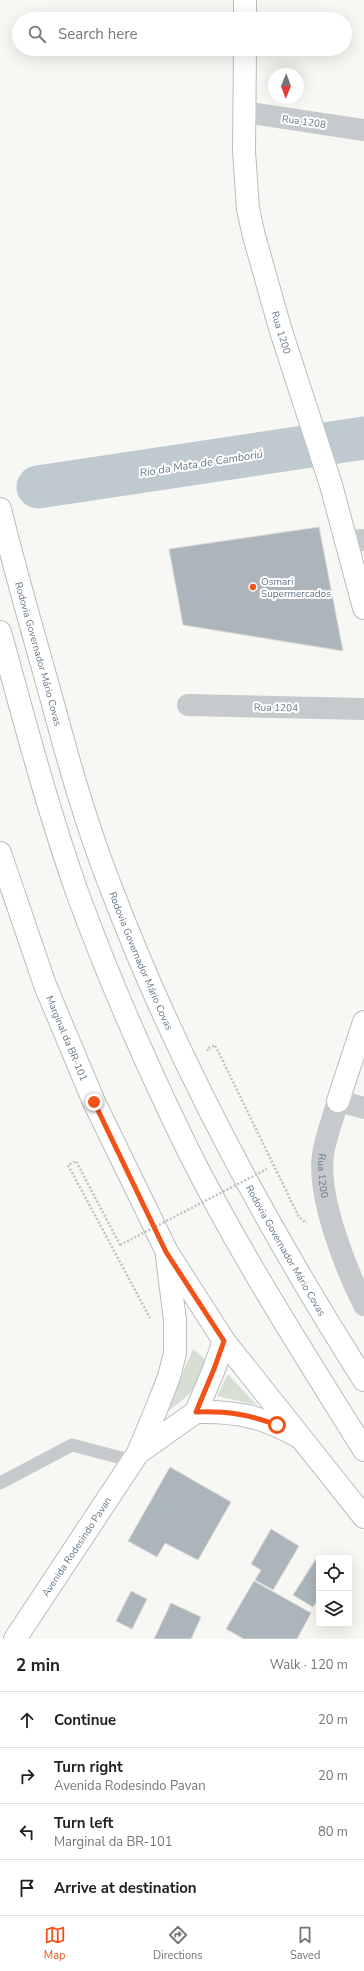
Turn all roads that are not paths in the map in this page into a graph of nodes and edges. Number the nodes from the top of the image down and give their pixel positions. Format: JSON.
{"nodes":[{"id":1,"x":245,"y":0,"type":"edge"},
{"id":2,"x":245,"y":12,"type":"edge"},
{"id":3,"x":245,"y":56,"type":"edge"},
{"id":4,"x":244,"y":112,"type":"junction"},
{"id":5,"x":364,"y":130,"type":"edge"},
{"id":6,"x":0,"y":509,"type":"edge"},
{"id":7,"x":355,"y":541,"type":"edge"},
{"id":8,"x":364,"y":608,"type":"edge"},
{"id":9,"x":0,"y":632,"type":"edge"},
{"id":10,"x":188,"y":705,"type":"dead end"},
{"id":11,"x":364,"y":709,"type":"edge"},
{"id":12,"x":0,"y":853,"type":"edge"},
{"id":13,"x":364,"y":1022,"type":"edge"},
{"id":14,"x":338,"y":1101,"type":"junction"},
{"id":15,"x":364,"y":1108,"type":"edge"},
{"id":16,"x":166,"y":1252,"type":"junction"},
{"id":17,"x":364,"y":1305,"type":"edge"},
{"id":18,"x":224,"y":1341,"type":"junction"},
{"id":19,"x":364,"y":1380,"type":"edge"},
{"id":20,"x":196,"y":1412,"type":"junction"},
{"id":21,"x":301,"y":1438,"type":"junction"},
{"id":22,"x":364,"y":1450,"type":"edge"},
{"id":23,"x":135,"y":1457,"type":"junction"},
{"id":24,"x":0,"y":1483,"type":"edge"},
{"id":25,"x":364,"y":1517,"type":"edge"},
{"id":26,"x":15,"y":1639,"type":"edge"}],
"edges":[{"from":1,"to":2,"type":"main road"},
{"from":3,"to":4,"type":"main road","name":"Rua 1200"},
{"from":4,"to":5,"type":"street","name":"Rua 1208"},
{"from":4,"to":7,"type":"main road","name":"Rua 1200"},
{"from":6,"to":19,"type":"main road","name":"Rodovia Governador Mário Covas"},
{"from":7,"to":8,"type":"main road","name":"Rua 1200"},
{"from":9,"to":22,"type":"main road"},
{"from":10,"to":11,"type":"street","name":"Rua 1204"},
{"from":12,"to":16,"type":"main road","name":"Marginal da BR-101"},
{"from":13,"to":14,"type":"main road","name":"Rua 1200"},
{"from":14,"to":15,"type":"street"},
{"from":14,"to":17,"type":"street","name":"Rua 1200"},
{"from":16,"to":18,"type":"main road","name":"Marginal da BR-101"},
{"from":16,"to":23,"type":"main road","name":"Avenida Rodesindo Pavan"},
{"from":18,"to":20,"type":"main road"},
{"from":18,"to":21,"type":"main road","name":"Marginal da BR-101"},
{"from":20,"to":21,"type":"main road"},
{"from":20,"to":23,"type":"main road","name":"Avenida Rodesindo Pavan"},
{"from":21,"to":25,"type":"main road","name":"Marginal da BR-101"},
{"from":23,"to":24,"type":"lane"},
{"from":23,"to":26,"type":"main road","name":"Avenida Rodesindo Pavan"}]}
